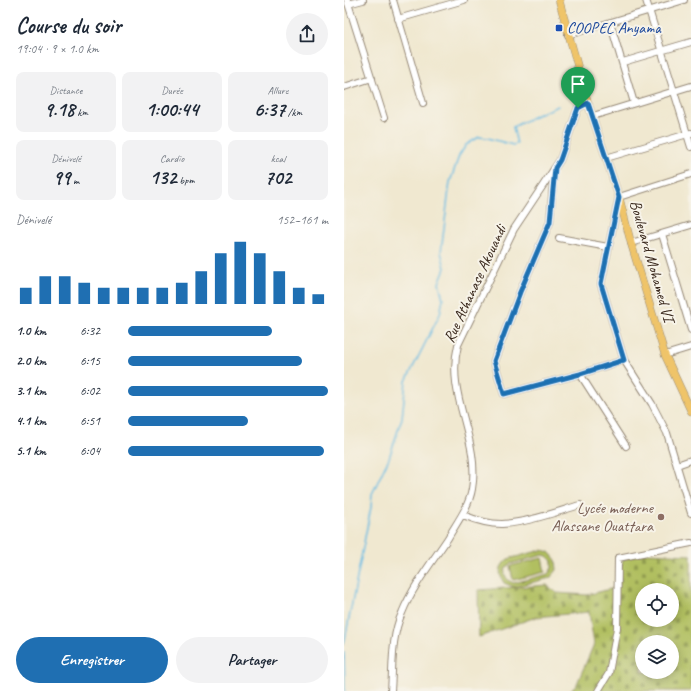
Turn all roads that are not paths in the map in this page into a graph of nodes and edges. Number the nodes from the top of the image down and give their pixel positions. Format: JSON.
{"nodes":[{"id":1,"x":363,"y":0,"type":"edge"},
{"id":2,"x":393,"y":0,"type":"edge"},
{"id":3,"x":464,"y":0,"type":"edge"},
{"id":4,"x":559,"y":0,"type":"edge"},
{"id":5,"x":646,"y":0,"type":"edge"},
{"id":6,"x":684,"y":0,"type":"edge"},
{"id":7,"x":348,"y":2,"type":"edge"},
{"id":8,"x":649,"y":11,"type":"junction"},
{"id":9,"x":398,"y":19,"type":"junction"},
{"id":10,"x":610,"y":22,"type":"junction"},
{"id":11,"x":568,"y":35,"type":"junction"},
{"id":12,"x":691,"y":42,"type":"edge"},
{"id":13,"x":662,"y":50,"type":"junction"},
{"id":14,"x":623,"y":62,"type":"junction"},
{"id":15,"x":372,"y":78,"type":"junction"},
{"id":16,"x":691,"y":86,"type":"edge"},
{"id":17,"x":344,"y":87,"type":"edge"},
{"id":18,"x":674,"y":91,"type":"junction"},
{"id":19,"x":423,"y":103,"type":"dead end"},
{"id":20,"x":588,"y":103,"type":"junction"},
{"id":21,"x":634,"y":103,"type":"junction"},
{"id":22,"x":593,"y":116,"type":"junction"},
{"id":23,"x":384,"y":118,"type":"dead end"},
{"id":24,"x":689,"y":133,"type":"edge"},
{"id":25,"x":691,"y":147,"type":"edge"},
{"id":26,"x":606,"y":158,"type":"junction"},
{"id":27,"x":555,"y":168,"type":"junction"},
{"id":28,"x":691,"y":174,"type":"edge"},
{"id":29,"x":619,"y":197,"type":"junction"},
{"id":30,"x":691,"y":225,"type":"edge"},
{"id":31,"x":662,"y":234,"type":"junction"},
{"id":32,"x":559,"y":238,"type":"dead end"},
{"id":33,"x":631,"y":243,"type":"junction"},
{"id":34,"x":608,"y":247,"type":"junction"},
{"id":35,"x":691,"y":330,"type":"edge"},
{"id":36,"x":691,"y":347,"type":"edge"},
{"id":37,"x":665,"y":355,"type":"junction"},
{"id":38,"x":624,"y":360,"type":"junction"},
{"id":39,"x":580,"y":374,"type":"junction"},
{"id":40,"x":690,"y":409,"type":"edge"},
{"id":41,"x":626,"y":446,"type":"dead end"},
{"id":42,"x":691,"y":460,"type":"edge"},
{"id":43,"x":677,"y":465,"type":"junction"},
{"id":44,"x":580,"y":504,"type":"dead end"},
{"id":45,"x":691,"y":510,"type":"edge"},
{"id":46,"x":462,"y":515,"type":"junction"},
{"id":47,"x":691,"y":543,"type":"edge"},
{"id":48,"x":391,"y":691,"type":"edge"},
{"id":49,"x":598,"y":691,"type":"edge"}],
"edges":[{"from":1,"to":7,"type":"street"},
{"from":2,"to":9,"type":"street"},
{"from":3,"to":9,"type":"street"},
{"from":4,"to":11,"type":"main road","name":"Boulevard Mohamed VI"},
{"from":5,"to":8,"type":"street"},
{"from":6,"to":8,"type":"street"},
{"from":7,"to":15,"type":"street"},
{"from":8,"to":10,"type":"street"},
{"from":8,"to":13,"type":"street"},
{"from":9,"to":19,"type":"street"},
{"from":10,"to":11,"type":"street"},
{"from":10,"to":14,"type":"street"},
{"from":11,"to":20,"type":"main road","name":"Boulevard Mohamed VI"},
{"from":12,"to":13,"type":"street"},
{"from":13,"to":14,"type":"street"},
{"from":13,"to":18,"type":"street"},
{"from":14,"to":21,"type":"street"},
{"from":15,"to":17,"type":"street"},
{"from":15,"to":23,"type":"street"},
{"from":16,"to":18,"type":"street"},
{"from":18,"to":21,"type":"street"},
{"from":18,"to":24,"type":"street"},
{"from":20,"to":22,"type":"main road","name":"Boulevard Mohamed VI"},
{"from":20,"to":27,"type":"street","name":"Rue Athanase Akouandi"},
{"from":21,"to":22,"type":"street"},
{"from":22,"to":26,"type":"main road","name":"Boulevard Mohamed VI"},
{"from":24,"to":25,"type":"street"},
{"from":24,"to":26,"type":"street"},
{"from":26,"to":29,"type":"main road","name":"Boulevard Mohamed VI"},
{"from":27,"to":39,"type":"street"},
{"from":27,"to":46,"type":"street","name":"Rue Athanase Akouandi"},
{"from":28,"to":29,"type":"street"},
{"from":29,"to":33,"type":"main road","name":"Boulevard Mohamed VI"},
{"from":29,"to":34,"type":"street"},
{"from":30,"to":31,"type":"street"},
{"from":31,"to":33,"type":"street"},
{"from":31,"to":35,"type":"street"},
{"from":32,"to":34,"type":"street"},
{"from":33,"to":37,"type":"main road","name":"Boulevard Mohamed VI"},
{"from":34,"to":38,"type":"street"},
{"from":36,"to":37,"type":"street"},
{"from":37,"to":40,"type":"main road","name":"Boulevard Mohamed VI"},
{"from":38,"to":39,"type":"street"},
{"from":38,"to":43,"type":"street"},
{"from":39,"to":41,"type":"street"},
{"from":42,"to":43,"type":"street"},
{"from":43,"to":45,"type":"street"},
{"from":44,"to":46,"type":"street"},
{"from":46,"to":48,"type":"street","name":"Rue Athanase Akouandi"},
{"from":47,"to":49,"type":"street"}]}
